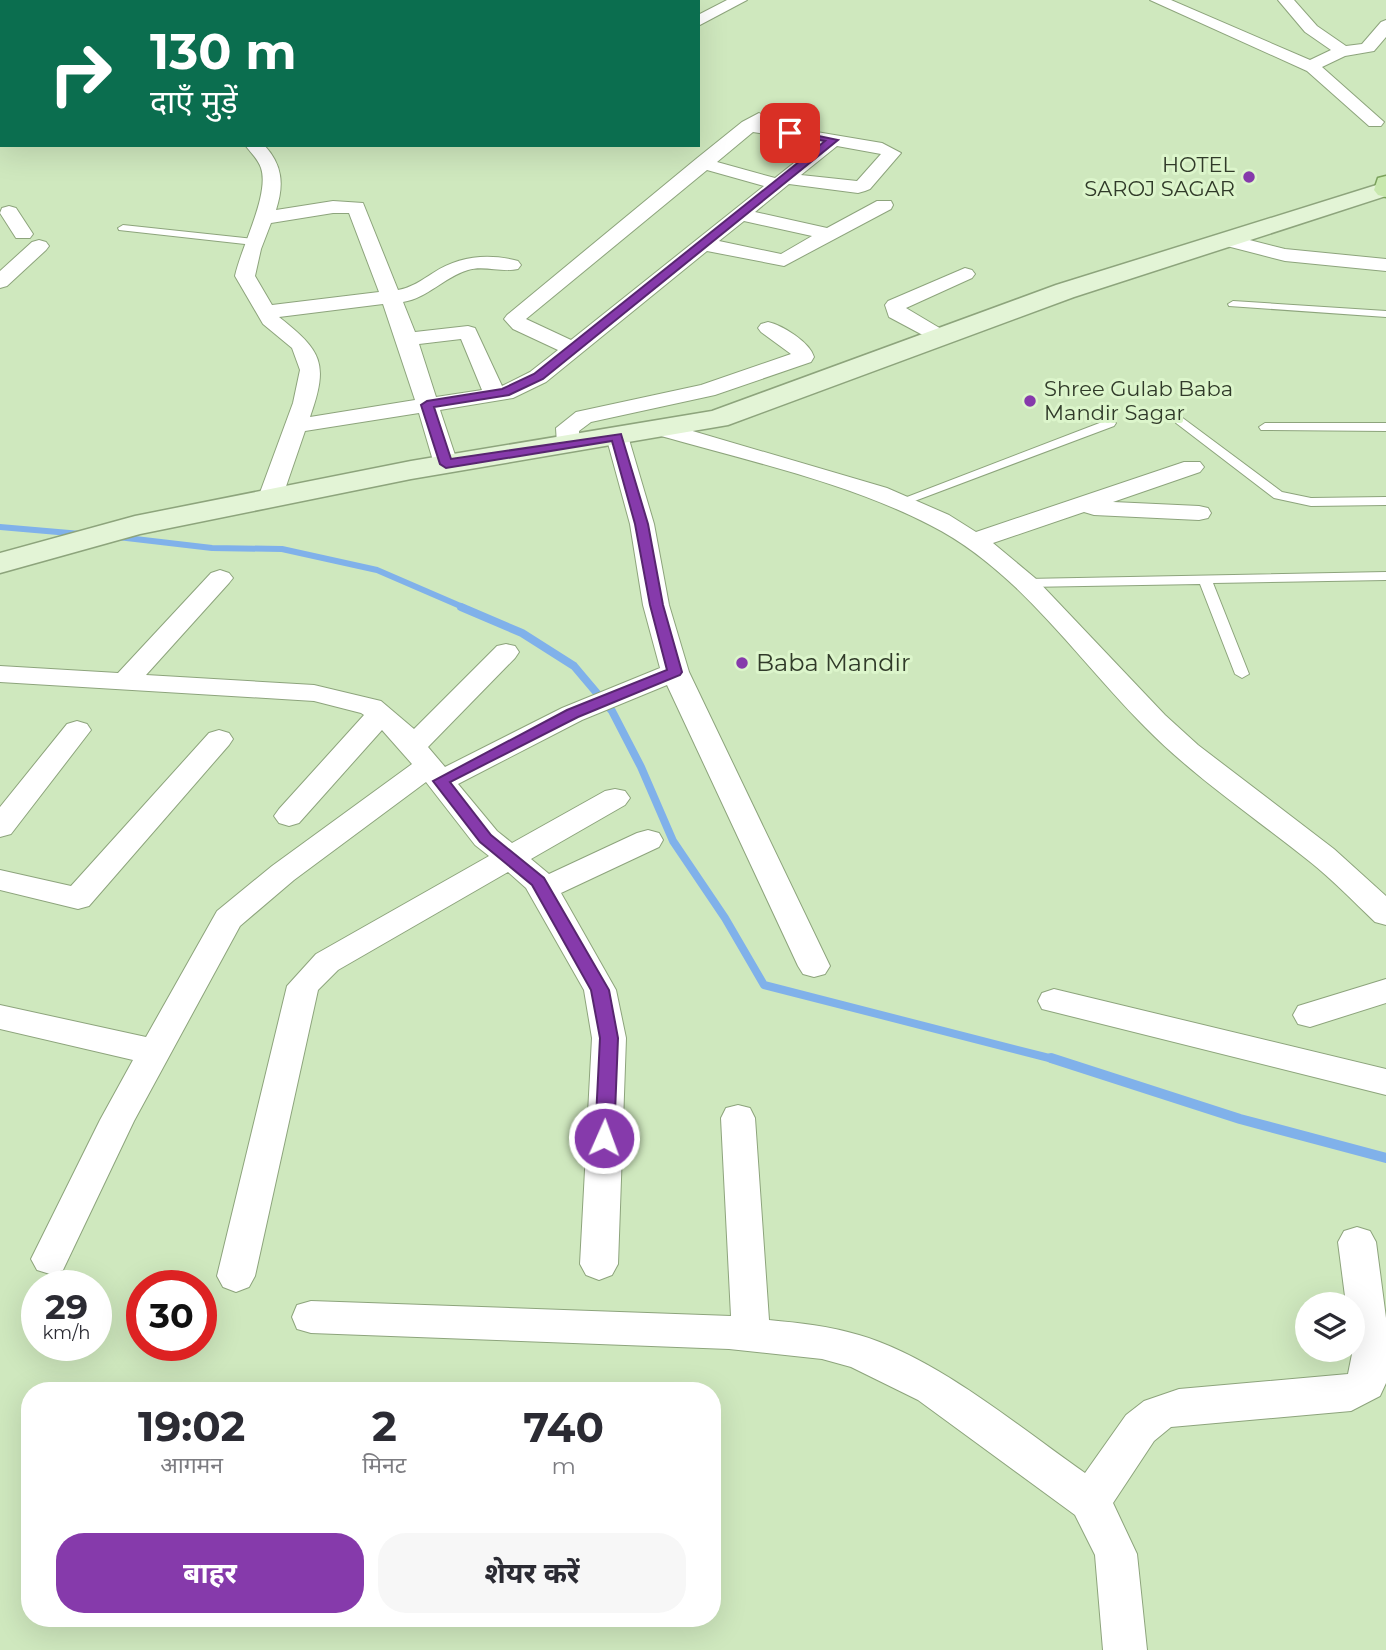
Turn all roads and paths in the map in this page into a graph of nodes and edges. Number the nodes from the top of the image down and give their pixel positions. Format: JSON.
{"nodes":[{"id":1,"x":739,"y":0,"type":"edge"},
{"id":2,"x":1158,"y":0,"type":"edge"},
{"id":3,"x":1286,"y":0,"type":"edge"},
{"id":4,"x":700,"y":20,"type":"edge"},
{"id":5,"x":1386,"y":25,"type":"edge"},
{"id":6,"x":1336,"y":53,"type":"junction"},
{"id":7,"x":1313,"y":68,"type":"junction"},
{"id":8,"x":1383,"y":120,"type":"edge"},
{"id":9,"x":833,"y":140,"type":"junction"},
{"id":10,"x":256,"y":147,"type":"edge"},
{"id":11,"x":702,"y":163,"type":"junction"},
{"id":12,"x":781,"y":181,"type":"junction"},
{"id":13,"x":1386,"y":187,"type":"edge"},
{"id":14,"x":884,"y":205,"type":"dead end"},
{"id":15,"x":10,"y":212,"type":"edge"},
{"id":16,"x":740,"y":214,"type":"junction"},
{"id":17,"x":264,"y":218,"type":"junction"},
{"id":18,"x":123,"y":228,"type":"dead end"},
{"id":19,"x":831,"y":235,"type":"junction"},
{"id":20,"x":1226,"y":240,"type":"junction"},
{"id":21,"x":254,"y":242,"type":"junction"},
{"id":22,"x":703,"y":244,"type":"junction"},
{"id":23,"x":511,"y":265,"type":"dead end"},
{"id":24,"x":1386,"y":265,"type":"edge"},
{"id":25,"x":965,"y":274,"type":"dead end"},
{"id":26,"x":0,"y":282,"type":"edge"},
{"id":27,"x":392,"y":298,"type":"junction"},
{"id":28,"x":1233,"y":304,"type":"dead end"},
{"id":29,"x":266,"y":312,"type":"junction"},
{"id":30,"x":1386,"y":314,"type":"edge"},
{"id":31,"x":768,"y":328,"type":"dead end"},
{"id":32,"x":941,"y":337,"type":"junction"},
{"id":33,"x":408,"y":339,"type":"junction"},
{"id":34,"x":573,"y":349,"type":"junction"},
{"id":35,"x":495,"y":394,"type":"junction"},
{"id":36,"x":427,"y":405,"type":"junction"},
{"id":37,"x":1180,"y":420,"type":"dead end"},
{"id":38,"x":1110,"y":423,"type":"dead end"},
{"id":39,"x":295,"y":426,"type":"junction"},
{"id":40,"x":1265,"y":427,"type":"dead end"},
{"id":41,"x":1386,"y":427,"type":"edge"},
{"id":42,"x":662,"y":429,"type":"junction"},
{"id":43,"x":617,"y":436,"type":"junction"},
{"id":44,"x":568,"y":444,"type":"junction"},
{"id":45,"x":446,"y":464,"type":"junction"},
{"id":46,"x":1192,"y":467,"type":"dead end"},
{"id":47,"x":270,"y":498,"type":"junction"},
{"id":48,"x":1386,"y":501,"type":"edge"},
{"id":49,"x":900,"y":502,"type":"junction"},
{"id":50,"x":1076,"y":507,"type":"junction"},
{"id":51,"x":1199,"y":513,"type":"dead end"},
{"id":52,"x":974,"y":541,"type":"junction"},
{"id":53,"x":0,"y":564,"type":"edge"},
{"id":54,"x":1386,"y":576,"type":"edge"},
{"id":55,"x":220,"y":578,"type":"dead end"},
{"id":56,"x":1205,"y":579,"type":"junction"},
{"id":57,"x":1026,"y":583,"type":"junction"},
{"id":58,"x":506,"y":652,"type":"dead end"},
{"id":59,"x":674,"y":672,"type":"junction"},
{"id":60,"x":0,"y":674,"type":"edge"},
{"id":61,"x":1242,"y":674,"type":"dead end"},
{"id":62,"x":125,"y":682,"type":"junction"},
{"id":63,"x":380,"y":714,"type":"junction"},
{"id":64,"x":77,"y":730,"type":"dead end"},
{"id":65,"x":219,"y":739,"type":"dead end"},
{"id":66,"x":427,"y":764,"type":"junction"},
{"id":67,"x":615,"y":798,"type":"dead end"},
{"id":68,"x":289,"y":816,"type":"dead end"},
{"id":69,"x":0,"y":827,"type":"edge"},
{"id":70,"x":648,"y":840,"type":"dead end"},
{"id":71,"x":510,"y":858,"type":"junction"},
{"id":72,"x":0,"y":880,"type":"edge"},
{"id":73,"x":542,"y":889,"type":"junction"},
{"id":74,"x":1386,"y":914,"type":"edge"},
{"id":75,"x":814,"y":966,"type":"dead end"},
{"id":76,"x":1386,"y":991,"type":"edge"},
{"id":77,"x":1054,"y":1001,"type":"dead end"},
{"id":78,"x":1310,"y":1015,"type":"dead end"},
{"id":79,"x":0,"y":1017,"type":"edge"},
{"id":80,"x":155,"y":1052,"type":"junction"},
{"id":81,"x":1386,"y":1082,"type":"edge"},
{"id":82,"x":738,"y":1118,"type":"dead end"},
{"id":83,"x":1357,"y":1242,"type":"dead end"},
{"id":84,"x":50,"y":1259,"type":"dead end"},
{"id":85,"x":599,"y":1264,"type":"dead end"},
{"id":86,"x":236,"y":1276,"type":"dead end"},
{"id":87,"x":311,"y":1317,"type":"dead end"},
{"id":88,"x":751,"y":1334,"type":"junction"},
{"id":89,"x":1090,"y":1501,"type":"junction"},
{"id":90,"x":1125,"y":1650,"type":"edge"}],
"edges":[{"from":1,"to":4,"type":"street"},
{"from":2,"to":7,"type":"street"},
{"from":3,"to":6,"type":"street"},
{"from":5,"to":6,"type":"street"},
{"from":6,"to":7,"type":"street"},
{"from":7,"to":8,"type":"street"},
{"from":9,"to":11,"type":"street"},
{"from":9,"to":12,"type":"street"},
{"from":9,"to":12,"type":"street"},
{"from":10,"to":17,"type":"street"},
{"from":11,"to":12,"type":"street"},
{"from":11,"to":34,"type":"street"},
{"from":12,"to":16,"type":"street"},
{"from":13,"to":20,"type":"street"},
{"from":14,"to":19,"type":"street"},
{"from":15,"to":26,"type":"street"},
{"from":16,"to":19,"type":"street"},
{"from":16,"to":22,"type":"street"},
{"from":17,"to":21,"type":"street"},
{"from":17,"to":27,"type":"street"},
{"from":18,"to":21,"type":"lane"},
{"from":19,"to":22,"type":"street"},
{"from":20,"to":24,"type":"street"},
{"from":20,"to":32,"type":"street"},
{"from":21,"to":29,"type":"street"},
{"from":22,"to":34,"type":"street"},
{"from":23,"to":27,"type":"street"},
{"from":25,"to":32,"type":"street"},
{"from":27,"to":29,"type":"street"},
{"from":27,"to":33,"type":"street"},
{"from":28,"to":30,"type":"lane"},
{"from":29,"to":39,"type":"street"},
{"from":31,"to":44,"type":"street"},
{"from":32,"to":42,"type":"street"},
{"from":33,"to":35,"type":"street"},
{"from":33,"to":36,"type":"street"},
{"from":34,"to":35,"type":"street"},
{"from":35,"to":36,"type":"street"},
{"from":36,"to":39,"type":"street"},
{"from":36,"to":45,"type":"street"},
{"from":37,"to":48,"type":"lane"},
{"from":38,"to":49,"type":"lane"},
{"from":39,"to":47,"type":"street"},
{"from":40,"to":41,"type":"lane"},
{"from":42,"to":43,"type":"street"},
{"from":42,"to":49,"type":"street"},
{"from":43,"to":44,"type":"street"},
{"from":43,"to":59,"type":"street"},
{"from":44,"to":45,"type":"street"},
{"from":45,"to":47,"type":"street"},
{"from":46,"to":50,"type":"street"},
{"from":47,"to":53,"type":"street"},
{"from":49,"to":52,"type":"street"},
{"from":50,"to":51,"type":"street"},
{"from":50,"to":52,"type":"street"},
{"from":52,"to":57,"type":"street"},
{"from":54,"to":56,"type":"lane"},
{"from":55,"to":62,"type":"street"},
{"from":56,"to":57,"type":"lane"},
{"from":56,"to":61,"type":"lane"},
{"from":57,"to":74,"type":"street"},
{"from":58,"to":66,"type":"street"},
{"from":59,"to":66,"type":"street"},
{"from":59,"to":75,"type":"street"},
{"from":60,"to":62,"type":"street"},
{"from":62,"to":63,"type":"street"},
{"from":63,"to":66,"type":"street"},
{"from":63,"to":68,"type":"street"},
{"from":64,"to":69,"type":"street"},
{"from":65,"to":72,"type":"street"},
{"from":66,"to":71,"type":"street"},
{"from":66,"to":80,"type":"street"},
{"from":67,"to":71,"type":"street"},
{"from":70,"to":73,"type":"street"},
{"from":71,"to":73,"type":"street"},
{"from":71,"to":86,"type":"street"},
{"from":73,"to":85,"type":"street"},
{"from":76,"to":78,"type":"street"},
{"from":77,"to":81,"type":"street"},
{"from":79,"to":80,"type":"street"},
{"from":80,"to":84,"type":"street"},
{"from":82,"to":88,"type":"street"},
{"from":83,"to":89,"type":"street"},
{"from":87,"to":88,"type":"street"},
{"from":88,"to":89,"type":"street"},
{"from":89,"to":90,"type":"street"}]}
